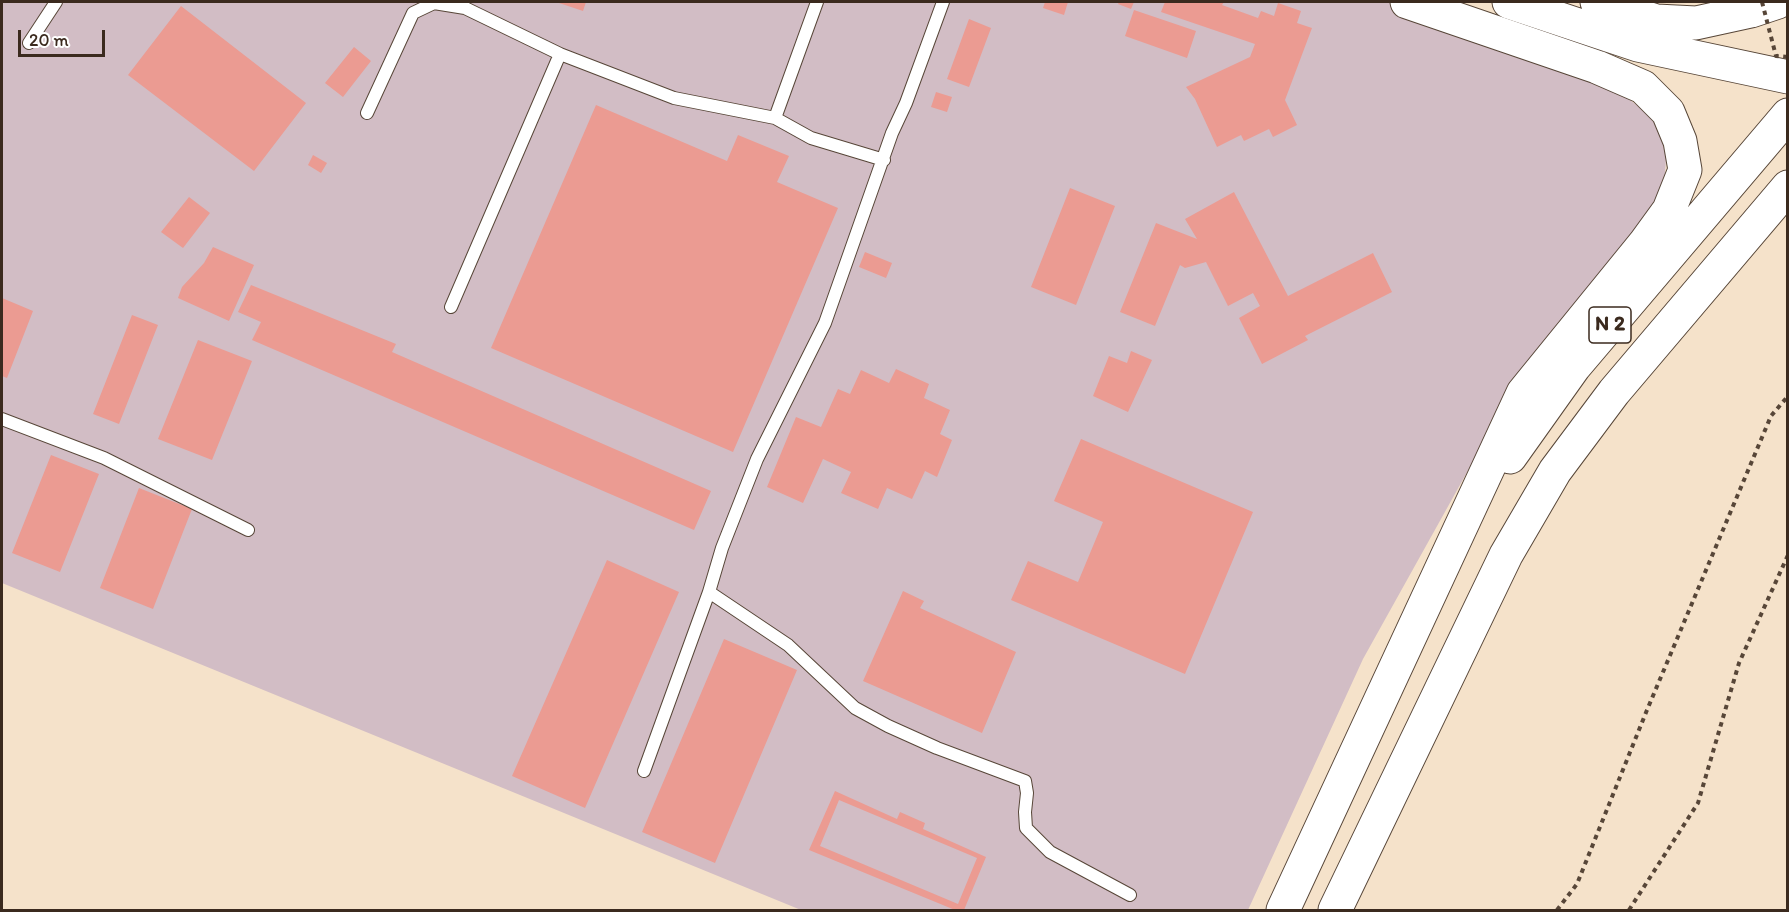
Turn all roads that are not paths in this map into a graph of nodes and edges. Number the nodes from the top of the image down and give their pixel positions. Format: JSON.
{"nodes":[{"id":1,"x":56,"y":2,"type":"edge"},
{"id":2,"x":817,"y":2,"type":"edge"},
{"id":3,"x":943,"y":2,"type":"edge"},
{"id":4,"x":1407,"y":2,"type":"edge"},
{"id":5,"x":1509,"y":2,"type":"edge"},
{"id":6,"x":1597,"y":2,"type":"edge"},
{"id":7,"x":1778,"y":2,"type":"edge"},
{"id":8,"x":29,"y":43,"type":"dead end"},
{"id":9,"x":560,"y":54,"type":"junction"},
{"id":10,"x":1788,"y":77,"type":"edge"},
{"id":11,"x":366,"y":113,"type":"dead end"},
{"id":12,"x":1788,"y":115,"type":"edge"},
{"id":13,"x":775,"y":118,"type":"junction"},
{"id":14,"x":884,"y":160,"type":"junction"},
{"id":15,"x":1788,"y":187,"type":"edge"},
{"id":16,"x":451,"y":308,"type":"dead end"},
{"id":17,"x":2,"y":419,"type":"edge"},
{"id":18,"x":248,"y":530,"type":"dead end"},
{"id":19,"x":1449,"y":549,"type":"junction"},
{"id":20,"x":709,"y":592,"type":"junction"},
{"id":21,"x":644,"y":771,"type":"dead end"},
{"id":22,"x":1130,"y":895,"type":"dead end"},
{"id":23,"x":1283,"y":910,"type":"edge"},
{"id":24,"x":1335,"y":910,"type":"edge"}],
"edges":[{"from":1,"to":8,"type":"lane"},
{"from":2,"to":13,"type":"lane"},
{"from":3,"to":14,"type":"lane"},
{"from":4,"to":19,"type":"main road"},
{"from":5,"to":10,"type":"main road"},
{"from":6,"to":7,"type":"main road"},
{"from":9,"to":11,"type":"lane"},
{"from":9,"to":13,"type":"lane"},
{"from":9,"to":16,"type":"lane"},
{"from":12,"to":19,"type":"main road","number":"N 2"},
{"from":13,"to":14,"type":"lane"},
{"from":14,"to":20,"type":"lane"},
{"from":15,"to":24,"type":"main road","number":"N 2"},
{"from":17,"to":18,"type":"lane"},
{"from":19,"to":23,"type":"main road","number":"N 2"},
{"from":20,"to":21,"type":"lane"},
{"from":20,"to":22,"type":"lane"}]}
